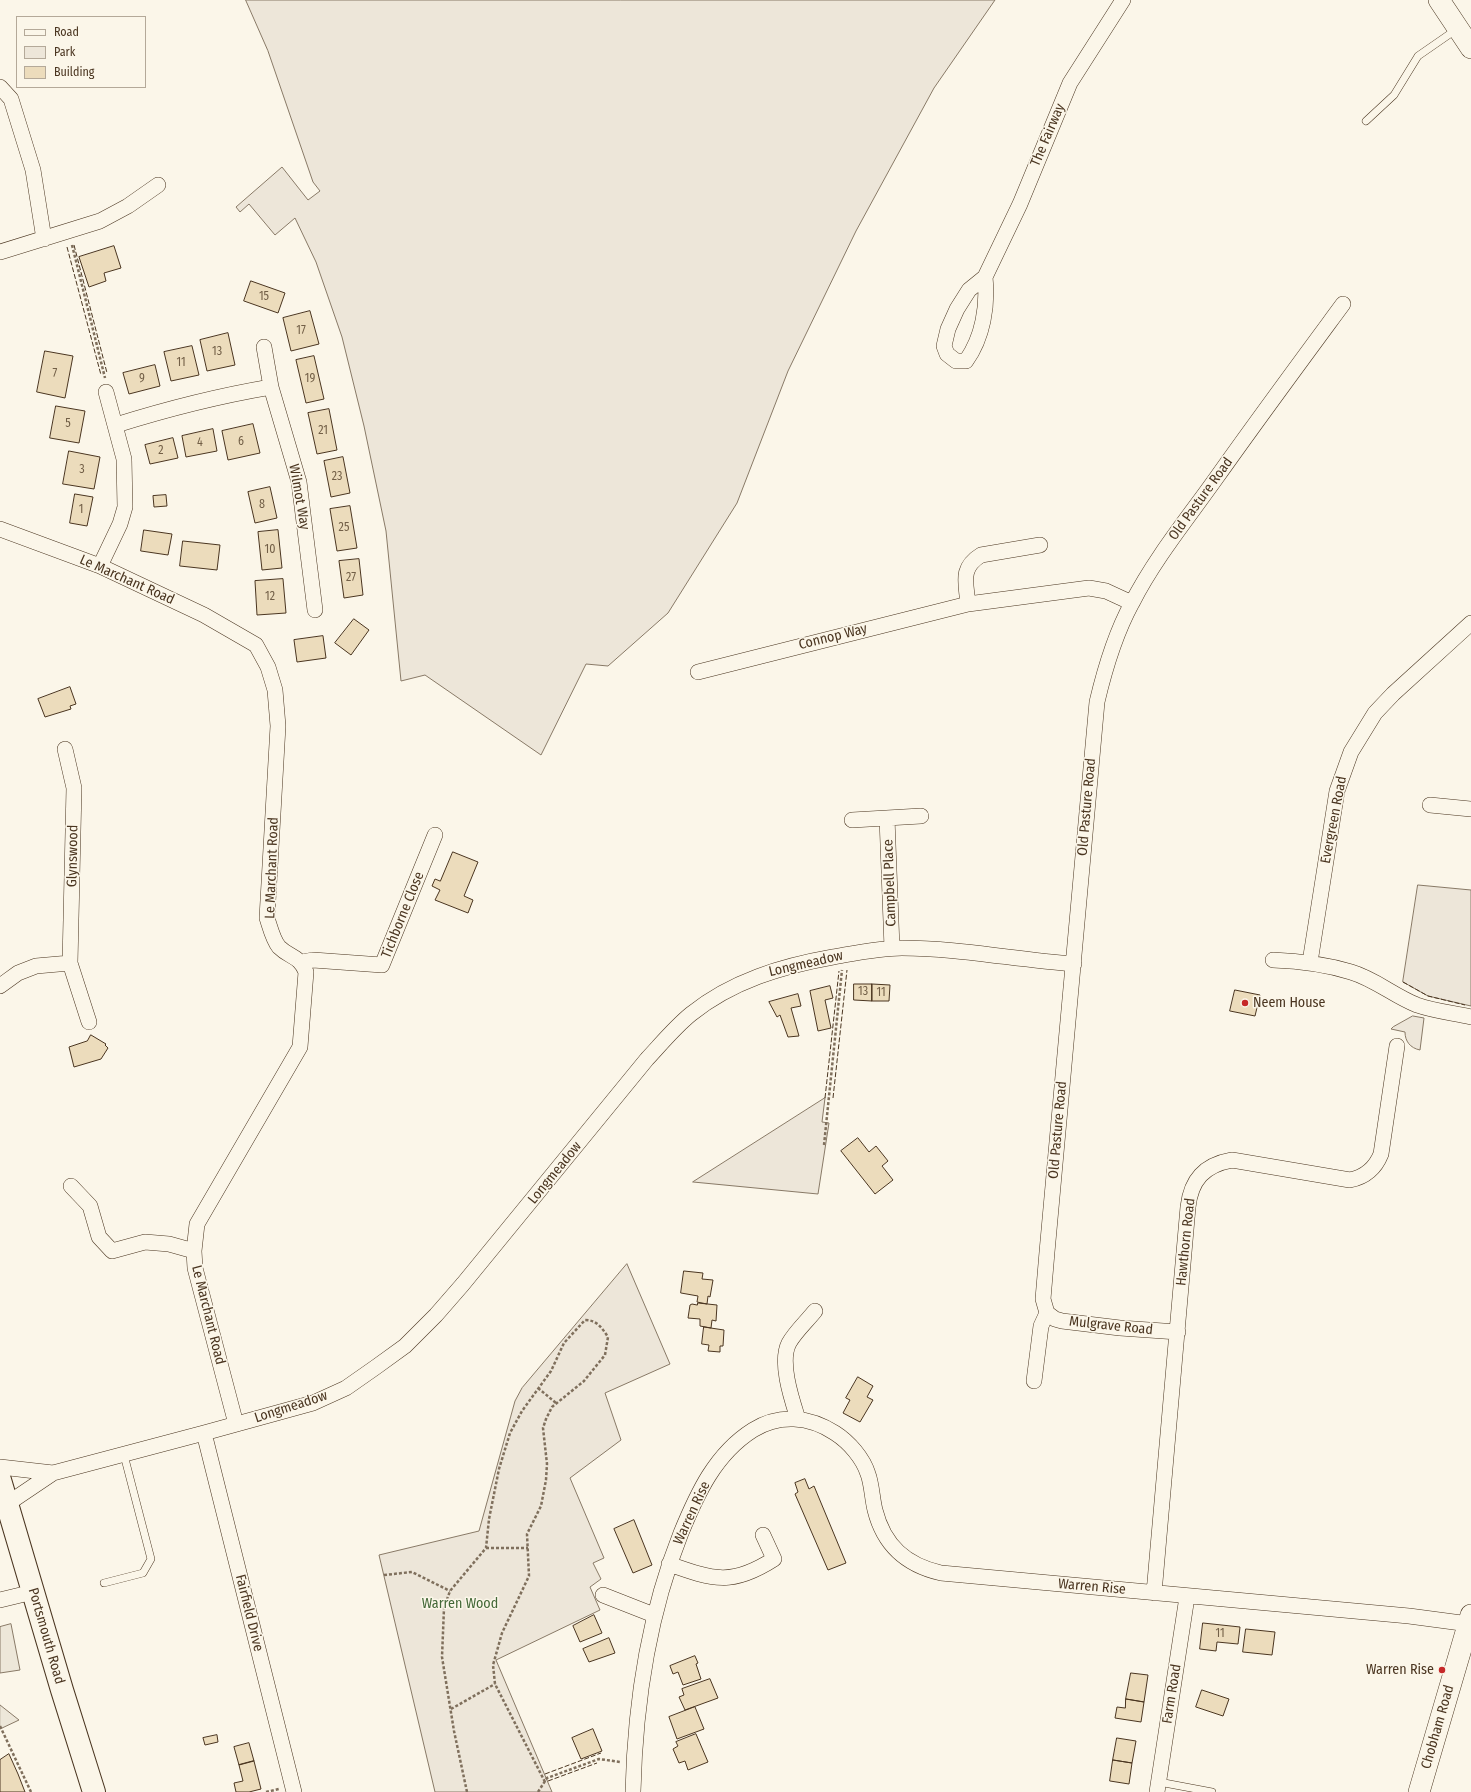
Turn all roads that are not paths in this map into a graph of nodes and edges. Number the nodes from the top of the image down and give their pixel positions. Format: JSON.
{"nodes":[{"id":1,"x":1123,"y":0,"type":"edge"},
{"id":2,"x":1439,"y":0,"type":"edge"},
{"id":3,"x":1458,"y":28,"type":"junction"},
{"id":4,"x":1471,"y":48,"type":"edge"},
{"id":5,"x":0,"y":87,"type":"edge"},
{"id":6,"x":1366,"y":121,"type":"dead end"},
{"id":7,"x":158,"y":185,"type":"dead end"},
{"id":8,"x":44,"y":239,"type":"junction"},
{"id":9,"x":0,"y":252,"type":"edge"},
{"id":10,"x":984,"y":277,"type":"junction"},
{"id":11,"x":1343,"y":304,"type":"dead end"},
{"id":12,"x":264,"y":347,"type":"dead end"},
{"id":13,"x":271,"y":387,"type":"junction"},
{"id":14,"x":106,"y":392,"type":"road end"},
{"id":15,"x":116,"y":425,"type":"junction"},
{"id":16,"x":0,"y":529,"type":"edge"},
{"id":17,"x":1040,"y":545,"type":"dead end"},
{"id":18,"x":100,"y":566,"type":"junction"},
{"id":19,"x":1132,"y":603,"type":"junction"},
{"id":20,"x":968,"y":604,"type":"junction"},
{"id":21,"x":315,"y":611,"type":"dead end"},
{"id":22,"x":1469,"y":629,"type":"edge"},
{"id":23,"x":698,"y":672,"type":"dead end"},
{"id":24,"x":66,"y":749,"type":"dead end"},
{"id":25,"x":1430,"y":805,"type":"dead end"},
{"id":26,"x":1471,"y":808,"type":"edge"},
{"id":27,"x":921,"y":816,"type":"dead end"},
{"id":28,"x":887,"y":818,"type":"junction"},
{"id":29,"x":852,"y":820,"type":"dead end"},
{"id":30,"x":435,"y":835,"type":"dead end"},
{"id":31,"x":892,"y":948,"type":"junction"},
{"id":32,"x":1273,"y":960,"type":"dead end"},
{"id":33,"x":302,"y":962,"type":"junction"},
{"id":34,"x":1310,"y":962,"type":"junction"},
{"id":35,"x":70,"y":963,"type":"junction"},
{"id":36,"x":1074,"y":964,"type":"junction"},
{"id":37,"x":0,"y":986,"type":"edge"},
{"id":38,"x":1471,"y":1017,"type":"edge"},
{"id":39,"x":89,"y":1022,"type":"dead end"},
{"id":40,"x":1397,"y":1046,"type":"dead end"},
{"id":41,"x":71,"y":1186,"type":"dead end"},
{"id":42,"x":194,"y":1251,"type":"junction"},
{"id":43,"x":815,"y":1312,"type":"dead end"},
{"id":44,"x":1047,"y":1313,"type":"junction"},
{"id":45,"x":1178,"y":1332,"type":"junction"},
{"id":46,"x":1034,"y":1381,"type":"dead end"},
{"id":47,"x":798,"y":1419,"type":"junction"},
{"id":48,"x":236,"y":1424,"type":"junction"},
{"id":49,"x":204,"y":1433,"type":"junction"},
{"id":50,"x":124,"y":1455,"type":"junction"},
{"id":51,"x":0,"y":1467,"type":"edge"},
{"id":52,"x":54,"y":1473,"type":"junction"},
{"id":53,"x":0,"y":1480,"type":"edge"},
{"id":54,"x":7,"y":1504,"type":"junction"},
{"id":55,"x":763,"y":1535,"type":"dead end"},
{"id":56,"x":669,"y":1564,"type":"junction"},
{"id":57,"x":104,"y":1584,"type":"dead end"},
{"id":58,"x":33,"y":1592,"type":"junction"},
{"id":59,"x":1154,"y":1593,"type":"junction"},
{"id":60,"x":603,"y":1594,"type":"dead end"},
{"id":61,"x":1187,"y":1597,"type":"junction"},
{"id":62,"x":0,"y":1600,"type":"edge"},
{"id":63,"x":654,"y":1615,"type":"junction"},
{"id":64,"x":1470,"y":1620,"type":"edge"},
{"id":65,"x":1158,"y":1787,"type":"edge"},
{"id":66,"x":94,"y":1792,"type":"edge"},
{"id":67,"x":294,"y":1792,"type":"edge"},
{"id":68,"x":633,"y":1792,"type":"edge"},
{"id":69,"x":1212,"y":1792,"type":"edge"},
{"id":70,"x":1419,"y":1792,"type":"edge"}],
"edges":[{"from":1,"to":10,"type":"street","name":"The Fairway"},
{"from":2,"to":3,"type":"main road"},
{"from":3,"to":4,"type":"main road"},
{"from":3,"to":6,"type":"lane"},
{"from":5,"to":8,"type":"street"},
{"from":7,"to":8,"type":"street"},
{"from":8,"to":9,"type":"street"},
{"from":10,"to":10,"type":"street","name":"The Fairway"},
{"from":11,"to":19,"type":"street","name":"Old Pasture Road"},
{"from":12,"to":13,"type":"street","name":"Wilmot Way"},
{"from":13,"to":15,"type":"street"},
{"from":13,"to":21,"type":"street","name":"Wilmot Way"},
{"from":14,"to":15,"type":"street"},
{"from":15,"to":18,"type":"street"},
{"from":16,"to":18,"type":"street","name":"Le Marchant Road"},
{"from":17,"to":20,"type":"street"},
{"from":18,"to":33,"type":"street","name":"Le Marchant Road"},
{"from":19,"to":20,"type":"street","name":"Connop Way"},
{"from":19,"to":36,"type":"street","name":"Old Pasture Road"},
{"from":20,"to":23,"type":"street","name":"Connop Way"},
{"from":22,"to":34,"type":"street","name":"Evergreen Road"},
{"from":24,"to":35,"type":"street","name":"Glynswood"},
{"from":25,"to":26,"type":"street"},
{"from":27,"to":28,"type":"street"},
{"from":28,"to":29,"type":"street"},
{"from":28,"to":31,"type":"street","name":"Campbell Place"},
{"from":30,"to":33,"type":"street","name":"Tichborne Close"},
{"from":31,"to":36,"type":"street","name":"Longmeadow"},
{"from":31,"to":48,"type":"street","name":"Longmeadow"},
{"from":32,"to":34,"type":"street"},
{"from":33,"to":42,"type":"street","name":"Le Marchant Road"},
{"from":34,"to":38,"type":"street"},
{"from":35,"to":37,"type":"street"},
{"from":35,"to":39,"type":"street","name":"Glynswood"},
{"from":36,"to":44,"type":"street","name":"Old Pasture Road"},
{"from":40,"to":45,"type":"street","name":"Hawthorn Road"},
{"from":41,"to":42,"type":"street"},
{"from":42,"to":48,"type":"street","name":"Le Marchant Road"},
{"from":43,"to":47,"type":"street"},
{"from":44,"to":45,"type":"street","name":"Mulgrave Road"},
{"from":44,"to":46,"type":"street","name":"Old Pasture Road"},
{"from":45,"to":59,"type":"street","name":"Hawthorn Road"},
{"from":47,"to":56,"type":"street","name":"Warren Rise"},
{"from":47,"to":59,"type":"street","name":"Warren Rise"},
{"from":48,"to":49,"type":"street","name":"Longmeadow"},
{"from":49,"to":50,"type":"street","name":"Longmeadow"},
{"from":49,"to":67,"type":"street","name":"Fairfield Drive"},
{"from":50,"to":52,"type":"street","name":"Longmeadow"},
{"from":50,"to":57,"type":"lane"},
{"from":51,"to":52,"type":"street"},
{"from":52,"to":54,"type":"street"},
{"from":53,"to":54,"type":"main road","name":"Portsmouth Road"},
{"from":54,"to":58,"type":"main road","name":"Portsmouth Road"},
{"from":55,"to":56,"type":"street"},
{"from":56,"to":63,"type":"street","name":"Warren Rise"},
{"from":58,"to":62,"type":"street"},
{"from":58,"to":66,"type":"main road","name":"Portsmouth Road"},
{"from":59,"to":61,"type":"street","name":"Warren Rise"},
{"from":60,"to":63,"type":"street"},
{"from":61,"to":64,"type":"street","name":"Warren Rise"},
{"from":61,"to":65,"type":"street","name":"Farm Road"},
{"from":63,"to":68,"type":"street","name":"Warren Rise"},
{"from":64,"to":70,"type":"main road","name":"Chobham Road"},
{"from":65,"to":69,"type":"lane"}]}
